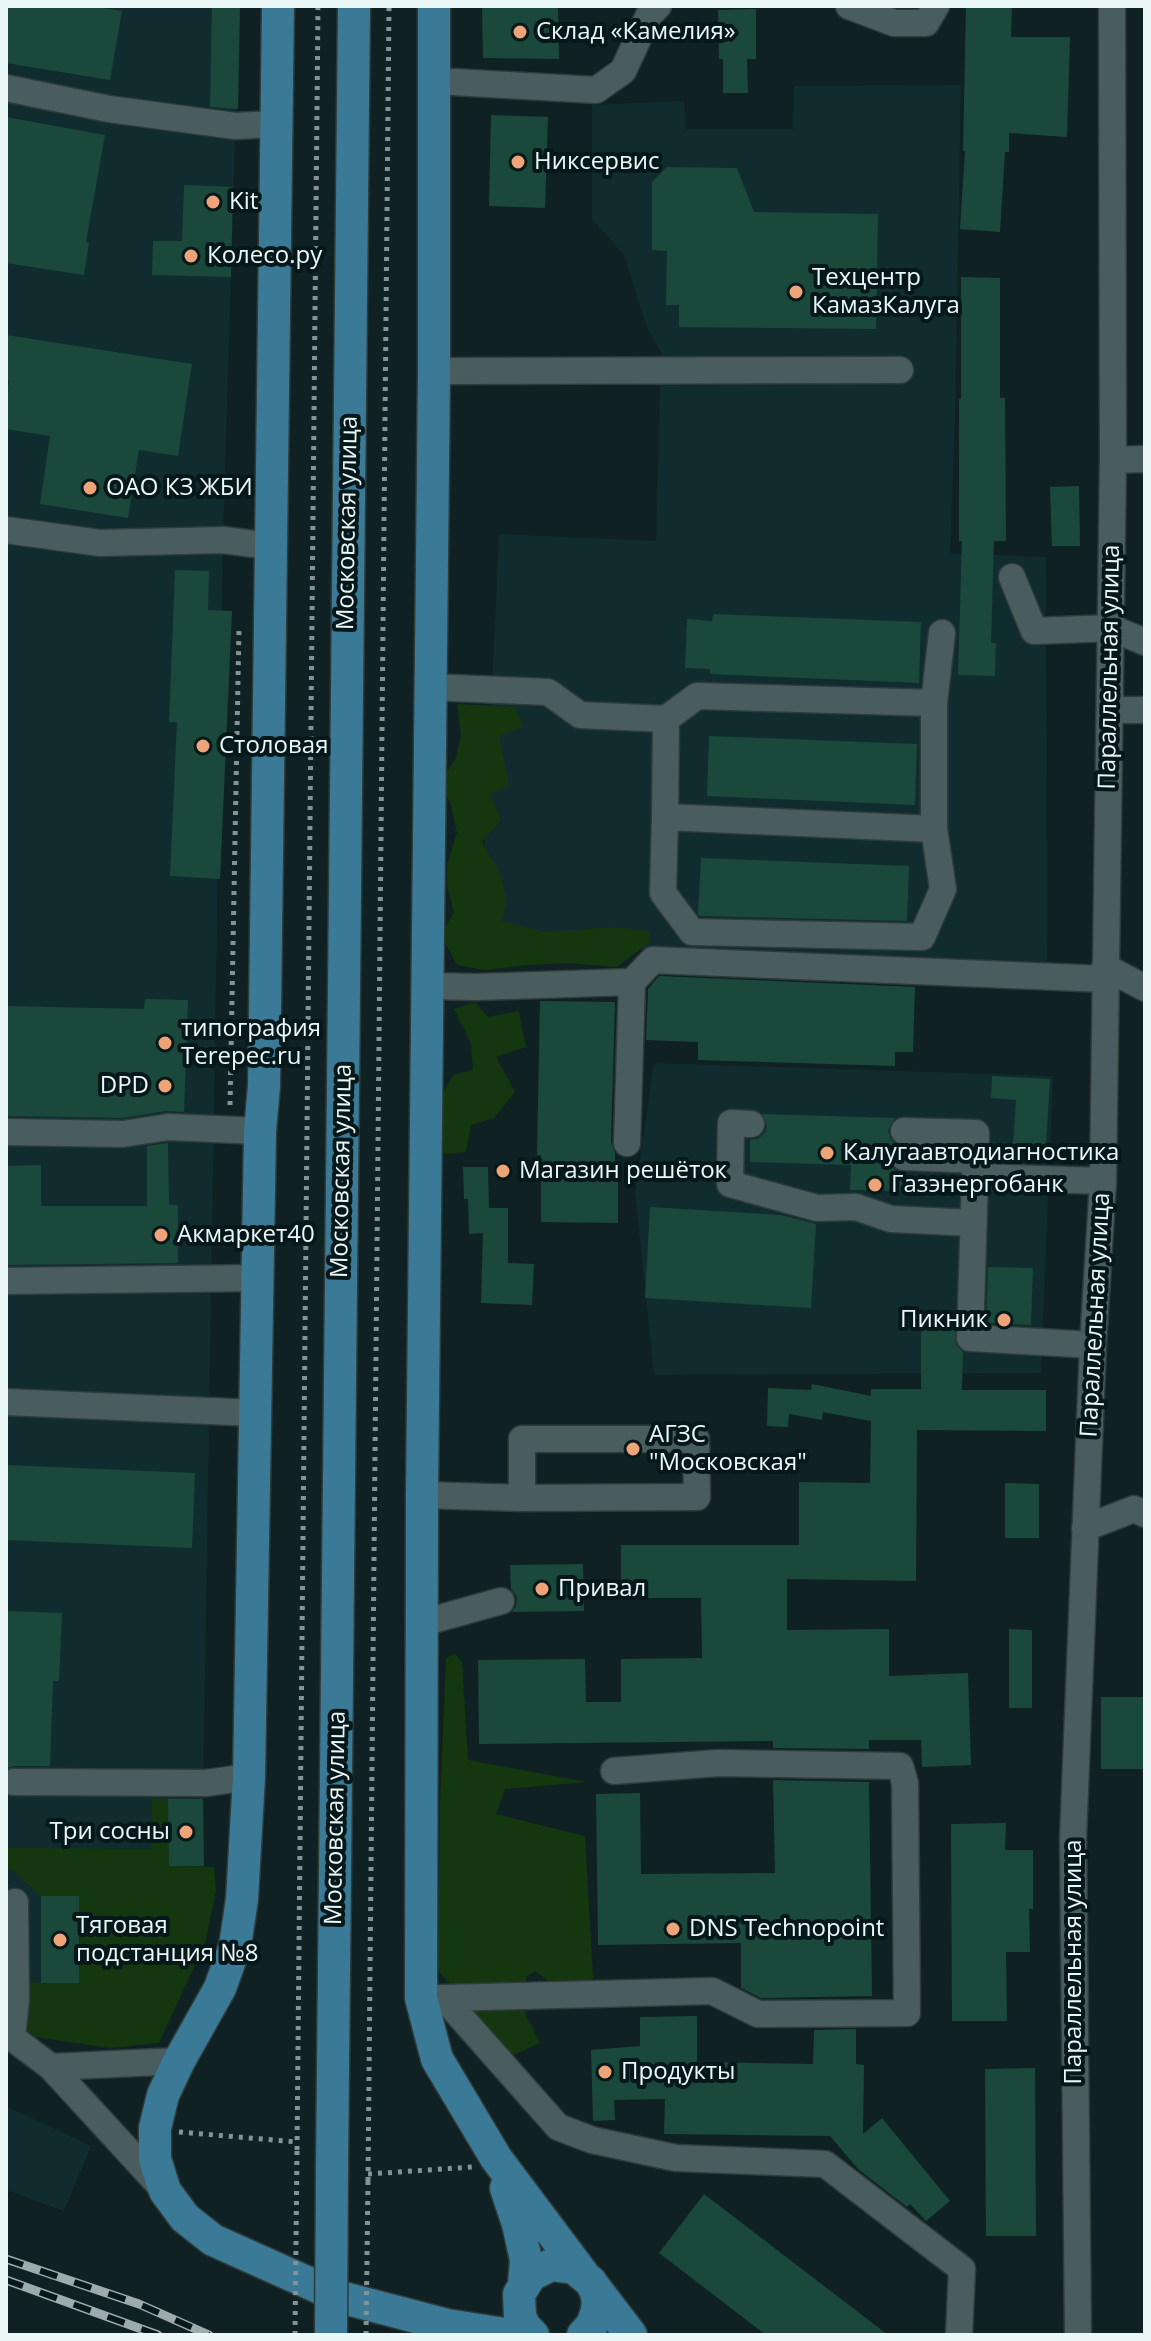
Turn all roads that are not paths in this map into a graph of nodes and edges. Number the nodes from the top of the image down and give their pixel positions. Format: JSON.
{"nodes":[{"id":1,"x":278,"y":6,"type":"edge"},
{"id":2,"x":354,"y":6,"type":"edge"},
{"id":3,"x":434,"y":6,"type":"edge"},
{"id":4,"x":658,"y":6,"type":"edge"},
{"id":5,"x":849,"y":6,"type":"edge"},
{"id":6,"x":936,"y":6,"type":"edge"},
{"id":7,"x":1112,"y":6,"type":"edge"},
{"id":8,"x":435,"y":81,"type":"junction"},
{"id":9,"x":6,"y":88,"type":"edge"},
{"id":10,"x":276,"y":124,"type":"junction"},
{"id":11,"x":900,"y":370,"type":"dead end"},
{"id":12,"x":434,"y":371,"type":"junction"},
{"id":13,"x":1145,"y":459,"type":"edge"},
{"id":14,"x":1113,"y":460,"type":"junction"},
{"id":15,"x":6,"y":530,"type":"edge"},
{"id":16,"x":269,"y":546,"type":"junction"},
{"id":17,"x":1012,"y":577,"type":"dead end"},
{"id":18,"x":1111,"y":628,"type":"junction"},
{"id":19,"x":942,"y":633,"type":"dead end"},
{"id":20,"x":1145,"y":642,"type":"edge"},
{"id":21,"x":430,"y":687,"type":"junction"},
{"id":22,"x":934,"y":703,"type":"junction"},
{"id":23,"x":1110,"y":710,"type":"junction"},
{"id":24,"x":1145,"y":710,"type":"edge"},
{"id":25,"x":666,"y":719,"type":"junction"},
{"id":26,"x":665,"y":817,"type":"junction"},
{"id":27,"x":934,"y":829,"type":"junction"},
{"id":28,"x":1105,"y":973,"type":"junction"},
{"id":29,"x":632,"y":982,"type":"junction"},
{"id":30,"x":429,"y":986,"type":"junction"},
{"id":31,"x":1145,"y":988,"type":"edge"},
{"id":32,"x":245,"y":1130,"type":"junction"},
{"id":33,"x":6,"y":1132,"type":"edge"},
{"id":34,"x":744,"y":1141,"type":"dead end"},
{"id":35,"x":627,"y":1143,"type":"dead end"},
{"id":36,"x":904,"y":1144,"type":"dead end"},
{"id":37,"x":975,"y":1168,"type":"junction"},
{"id":38,"x":1103,"y":1181,"type":"junction"},
{"id":39,"x":973,"y":1223,"type":"junction"},
{"id":40,"x":257,"y":1278,"type":"junction"},
{"id":41,"x":6,"y":1281,"type":"edge"},
{"id":42,"x":1093,"y":1345,"type":"junction"},
{"id":43,"x":6,"y":1402,"type":"edge"},
{"id":44,"x":255,"y":1413,"type":"junction"},
{"id":45,"x":422,"y":1495,"type":"junction"},
{"id":46,"x":522,"y":1498,"type":"junction"},
{"id":47,"x":1145,"y":1514,"type":"edge"},
{"id":48,"x":1085,"y":1528,"type":"junction"},
{"id":49,"x":501,"y":1601,"type":"dead end"},
{"id":50,"x":422,"y":1623,"type":"junction"},
{"id":51,"x":614,"y":1771,"type":"dead end"},
{"id":52,"x":249,"y":1777,"type":"junction"},
{"id":53,"x":14,"y":1782,"type":"dead end"},
{"id":54,"x":15,"y":1902,"type":"dead end"},
{"id":55,"x":433,"y":1998,"type":"junction"},
{"id":56,"x":9,"y":2035,"type":"edge"},
{"id":57,"x":179,"y":2061,"type":"junction"},
{"id":58,"x":51,"y":2067,"type":"junction"},
{"id":59,"x":488,"y":2162,"type":"junction"},
{"id":60,"x":165,"y":2191,"type":"junction"},
{"id":61,"x":587,"y":2278,"type":"junction"},
{"id":62,"x":522,"y":2289,"type":"junction"},
{"id":63,"x":447,"y":2325,"type":"junction"},
{"id":64,"x":331,"y":2335,"type":"edge"},
{"id":65,"x":511,"y":2335,"type":"edge"},
{"id":66,"x":533,"y":2335,"type":"edge"},
{"id":67,"x":583,"y":2335,"type":"edge"},
{"id":68,"x":631,"y":2335,"type":"edge"},
{"id":69,"x":959,"y":2335,"type":"edge"},
{"id":70,"x":1078,"y":2335,"type":"edge"}],
"edges":[{"from":1,"to":10,"type":"main road"},
{"from":2,"to":64,"type":"main road","name":"Московская улица","bridge":true},
{"from":3,"to":8,"type":"main road"},
{"from":4,"to":8,"type":"street"},
{"from":5,"to":6,"type":"street"},
{"from":7,"to":14,"type":"street","name":"Параллельная улица"},
{"from":8,"to":12,"type":"main road"},
{"from":9,"to":10,"type":"street"},
{"from":10,"to":16,"type":"main road"},
{"from":11,"to":12,"type":"street"},
{"from":12,"to":21,"type":"main road"},
{"from":13,"to":14,"type":"street"},
{"from":14,"to":18,"type":"street","name":"Параллельная улица"},
{"from":15,"to":16,"type":"street"},
{"from":16,"to":32,"type":"main road"},
{"from":17,"to":18,"type":"street"},
{"from":18,"to":20,"type":"street"},
{"from":18,"to":23,"type":"street","name":"Параллельная улица"},
{"from":19,"to":22,"type":"street"},
{"from":21,"to":25,"type":"street"},
{"from":21,"to":30,"type":"main road"},
{"from":22,"to":25,"type":"street"},
{"from":22,"to":27,"type":"street"},
{"from":23,"to":24,"type":"street"},
{"from":23,"to":28,"type":"street","name":"Параллельная улица"},
{"from":25,"to":26,"type":"street"},
{"from":26,"to":27,"type":"street"},
{"from":26,"to":27,"type":"street"},
{"from":28,"to":29,"type":"street"},
{"from":28,"to":31,"type":"street"},
{"from":28,"to":38,"type":"street","name":"Параллельная улица"},
{"from":29,"to":30,"type":"street"},
{"from":29,"to":35,"type":"street"},
{"from":30,"to":45,"type":"main road"},
{"from":32,"to":33,"type":"street"},
{"from":32,"to":40,"type":"main road"},
{"from":34,"to":39,"type":"street"},
{"from":36,"to":37,"type":"street"},
{"from":37,"to":38,"type":"street"},
{"from":37,"to":39,"type":"street"},
{"from":38,"to":42,"type":"street","name":"Параллельная улица"},
{"from":39,"to":42,"type":"street"},
{"from":40,"to":41,"type":"street"},
{"from":40,"to":44,"type":"main road"},
{"from":42,"to":48,"type":"street","name":"Параллельная улица"},
{"from":43,"to":44,"type":"street"},
{"from":44,"to":52,"type":"main road"},
{"from":45,"to":46,"type":"street"},
{"from":45,"to":50,"type":"main road"},
{"from":46,"to":46,"type":"street"},
{"from":47,"to":48,"type":"street"},
{"from":48,"to":70,"type":"street","name":"Параллельная улица"},
{"from":49,"to":50,"type":"street"},
{"from":50,"to":55,"type":"main road"},
{"from":51,"to":55,"type":"street"},
{"from":52,"to":53,"type":"street"},
{"from":52,"to":57,"type":"main road"},
{"from":54,"to":56,"type":"street"},
{"from":55,"to":59,"type":"main road"},
{"from":55,"to":69,"type":"street"},
{"from":56,"to":58,"type":"street"},
{"from":57,"to":58,"type":"street"},
{"from":57,"to":60,"type":"main road"},
{"from":58,"to":60,"type":"street"},
{"from":59,"to":61,"type":"main road"},
{"from":59,"to":62,"type":"main road"},
{"from":60,"to":63,"type":"main road"},
{"from":61,"to":62,"type":"main road"},
{"from":61,"to":67,"type":"main road"},
{"from":61,"to":68,"type":"main road"},
{"from":62,"to":63,"type":"main road"},
{"from":62,"to":66,"type":"main road"},
{"from":63,"to":65,"type":"main road"}]}
